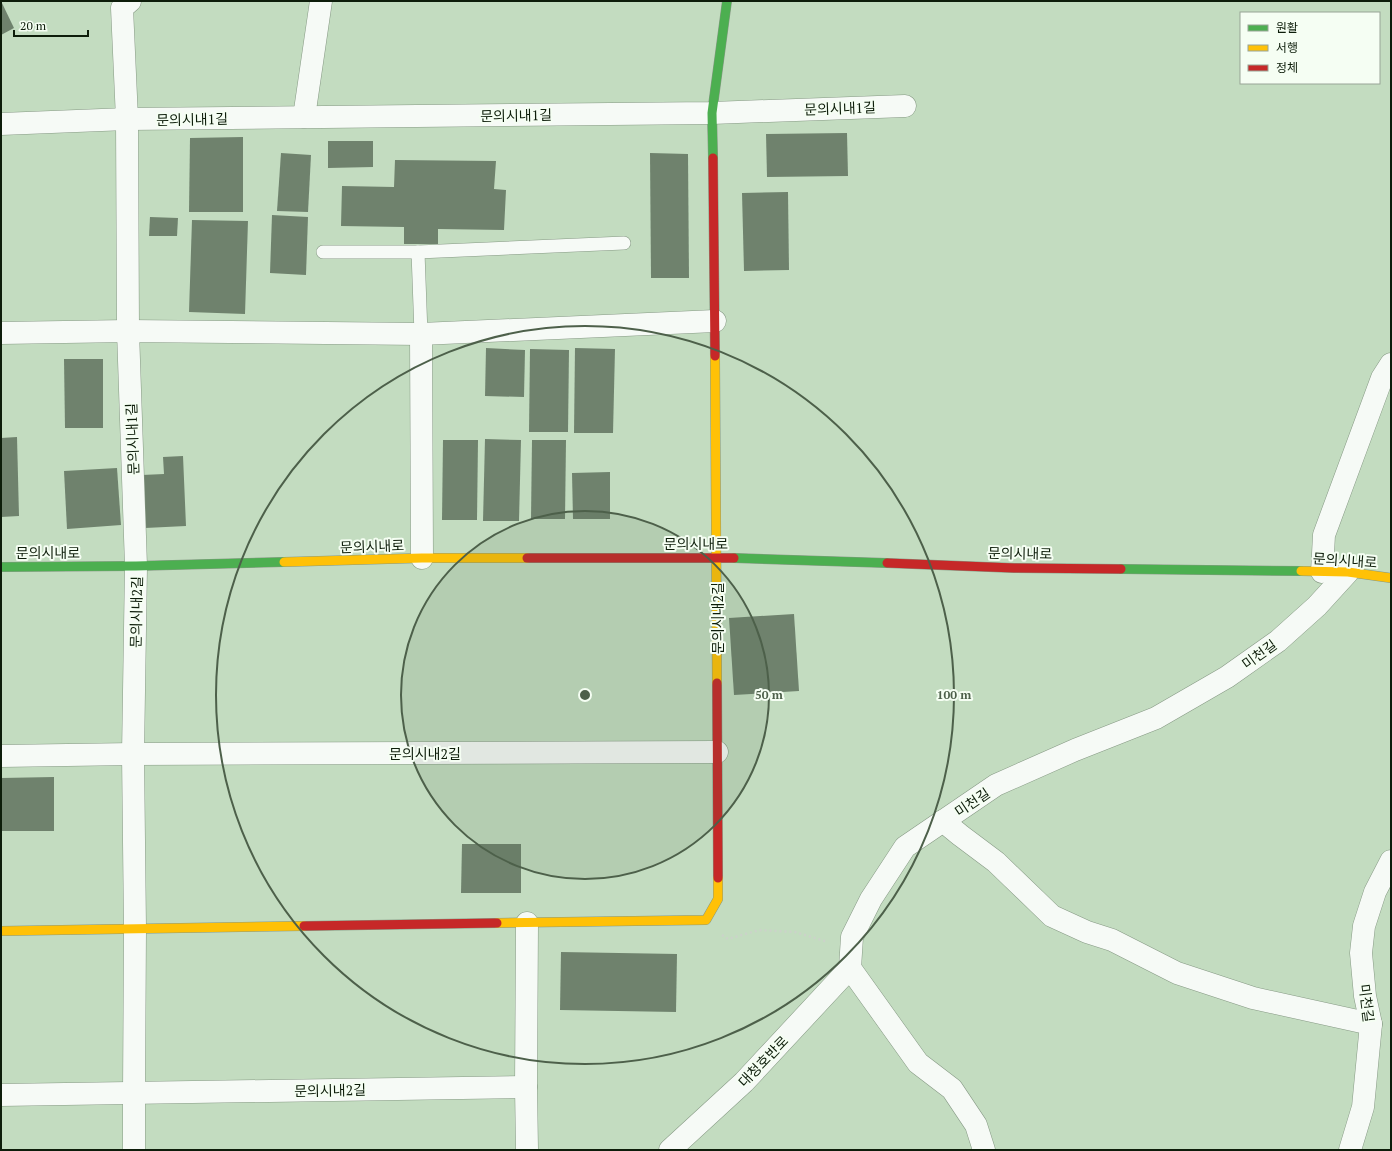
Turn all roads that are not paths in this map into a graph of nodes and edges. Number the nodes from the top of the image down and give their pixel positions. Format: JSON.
{"nodes":[{"id":1,"x":321,"y":1,"type":"edge"},
{"id":2,"x":727,"y":1,"type":"edge"},
{"id":3,"x":126,"y":5,"type":"edge"},
{"id":4,"x":905,"y":106,"type":"dead end"},
{"id":5,"x":712,"y":113,"type":"junction"},
{"id":6,"x":304,"y":117,"type":"junction"},
{"id":7,"x":127,"y":119,"type":"junction"},
{"id":8,"x":1,"y":124,"type":"edge"},
{"id":9,"x":624,"y":243,"type":"dead end"},
{"id":10,"x":323,"y":252,"type":"dead end"},
{"id":11,"x":418,"y":252,"type":"junction"},
{"id":12,"x":715,"y":321,"type":"junction"},
{"id":13,"x":128,"y":331,"type":"junction"},
{"id":14,"x":1,"y":333,"type":"edge"},
{"id":15,"x":421,"y":334,"type":"junction"},
{"id":16,"x":1391,"y":364,"type":"edge"},
{"id":17,"x":716,"y":557,"type":"junction"},
{"id":18,"x":422,"y":558,"type":"junction"},
{"id":19,"x":136,"y":566,"type":"junction"},
{"id":20,"x":1,"y":567,"type":"edge"},
{"id":21,"x":1322,"y":572,"type":"junction"},
{"id":22,"x":1348,"y":572,"type":"junction"},
{"id":23,"x":1391,"y":578,"type":"edge"},
{"id":24,"x":717,"y":752,"type":"junction"},
{"id":25,"x":134,"y":754,"type":"junction"},
{"id":26,"x":1,"y":756,"type":"edge"},
{"id":27,"x":943,"y":821,"type":"junction"},
{"id":28,"x":1391,"y":861,"type":"edge"},
{"id":29,"x":528,"y":923,"type":"junction"},
{"id":30,"x":135,"y":929,"type":"junction"},
{"id":31,"x":1,"y":930,"type":"edge"},
{"id":32,"x":850,"y":968,"type":"junction"},
{"id":33,"x":1371,"y":1024,"type":"junction"},
{"id":34,"x":526,"y":1086,"type":"junction"},
{"id":35,"x":134,"y":1093,"type":"junction"},
{"id":36,"x":1,"y":1095,"type":"edge"},
{"id":37,"x":134,"y":1150,"type":"edge"},
{"id":38,"x":527,"y":1150,"type":"edge"},
{"id":39,"x":670,"y":1150,"type":"edge"},
{"id":40,"x":984,"y":1150,"type":"edge"},
{"id":41,"x":1350,"y":1150,"type":"edge"}],
"edges":[{"from":1,"to":6,"type":"street"},
{"from":2,"to":5,"type":"street","name":"문의시내2길"},
{"from":3,"to":7,"type":"street","name":"문의시내1길"},
{"from":4,"to":5,"type":"street","name":"문의시내1길"},
{"from":5,"to":6,"type":"street","name":"문의시내1길"},
{"from":5,"to":12,"type":"street","name":"문의시내2길"},
{"from":6,"to":7,"type":"street","name":"문의시내1길"},
{"from":7,"to":8,"type":"street","name":"문의시내1길"},
{"from":7,"to":13,"type":"street","name":"문의시내1길"},
{"from":9,"to":11,"type":"lane"},
{"from":10,"to":11,"type":"lane"},
{"from":11,"to":15,"type":"lane"},
{"from":12,"to":15,"type":"street"},
{"from":12,"to":17,"type":"street","name":"문의시내2길"},
{"from":13,"to":14,"type":"street"},
{"from":13,"to":15,"type":"street"},
{"from":13,"to":19,"type":"street","name":"문의시내1길"},
{"from":15,"to":18,"type":"street"},
{"from":16,"to":21,"type":"street"},
{"from":17,"to":18,"type":"street","name":"문의시내로"},
{"from":17,"to":21,"type":"street","name":"문의시내로"},
{"from":17,"to":24,"type":"street","name":"문의시내2길"},
{"from":18,"to":19,"type":"street","name":"문의시내로"},
{"from":19,"to":20,"type":"street","name":"문의시내로"},
{"from":19,"to":25,"type":"street","name":"문의시내2길"},
{"from":21,"to":22,"type":"street","name":"문의시내로"},
{"from":22,"to":23,"type":"street","name":"문의시내로"},
{"from":22,"to":27,"type":"street","name":"미천길"},
{"from":24,"to":25,"type":"street","name":"문의시내2길"},
{"from":24,"to":29,"type":"street","name":"문의시내2길"},
{"from":25,"to":26,"type":"street","name":"문의시내2길"},
{"from":25,"to":30,"type":"street","name":"문의시내2길"},
{"from":27,"to":32,"type":"street","name":"미천길"},
{"from":27,"to":33,"type":"street"},
{"from":28,"to":33,"type":"street","name":"미천길"},
{"from":29,"to":30,"type":"street","name":"문의시내2길"},
{"from":29,"to":34,"type":"street"},
{"from":30,"to":31,"type":"street","name":"문의시내2길"},
{"from":30,"to":35,"type":"street","name":"문의시내2길"},
{"from":32,"to":39,"type":"street","name":"대청호반로"},
{"from":32,"to":40,"type":"street"},
{"from":33,"to":41,"type":"street","name":"미천길"},
{"from":34,"to":35,"type":"street","name":"문의시내2길"},
{"from":34,"to":38,"type":"street"},
{"from":35,"to":36,"type":"street","name":"문의시내2길"},
{"from":35,"to":37,"type":"street","name":"문의시내2길"}]}
